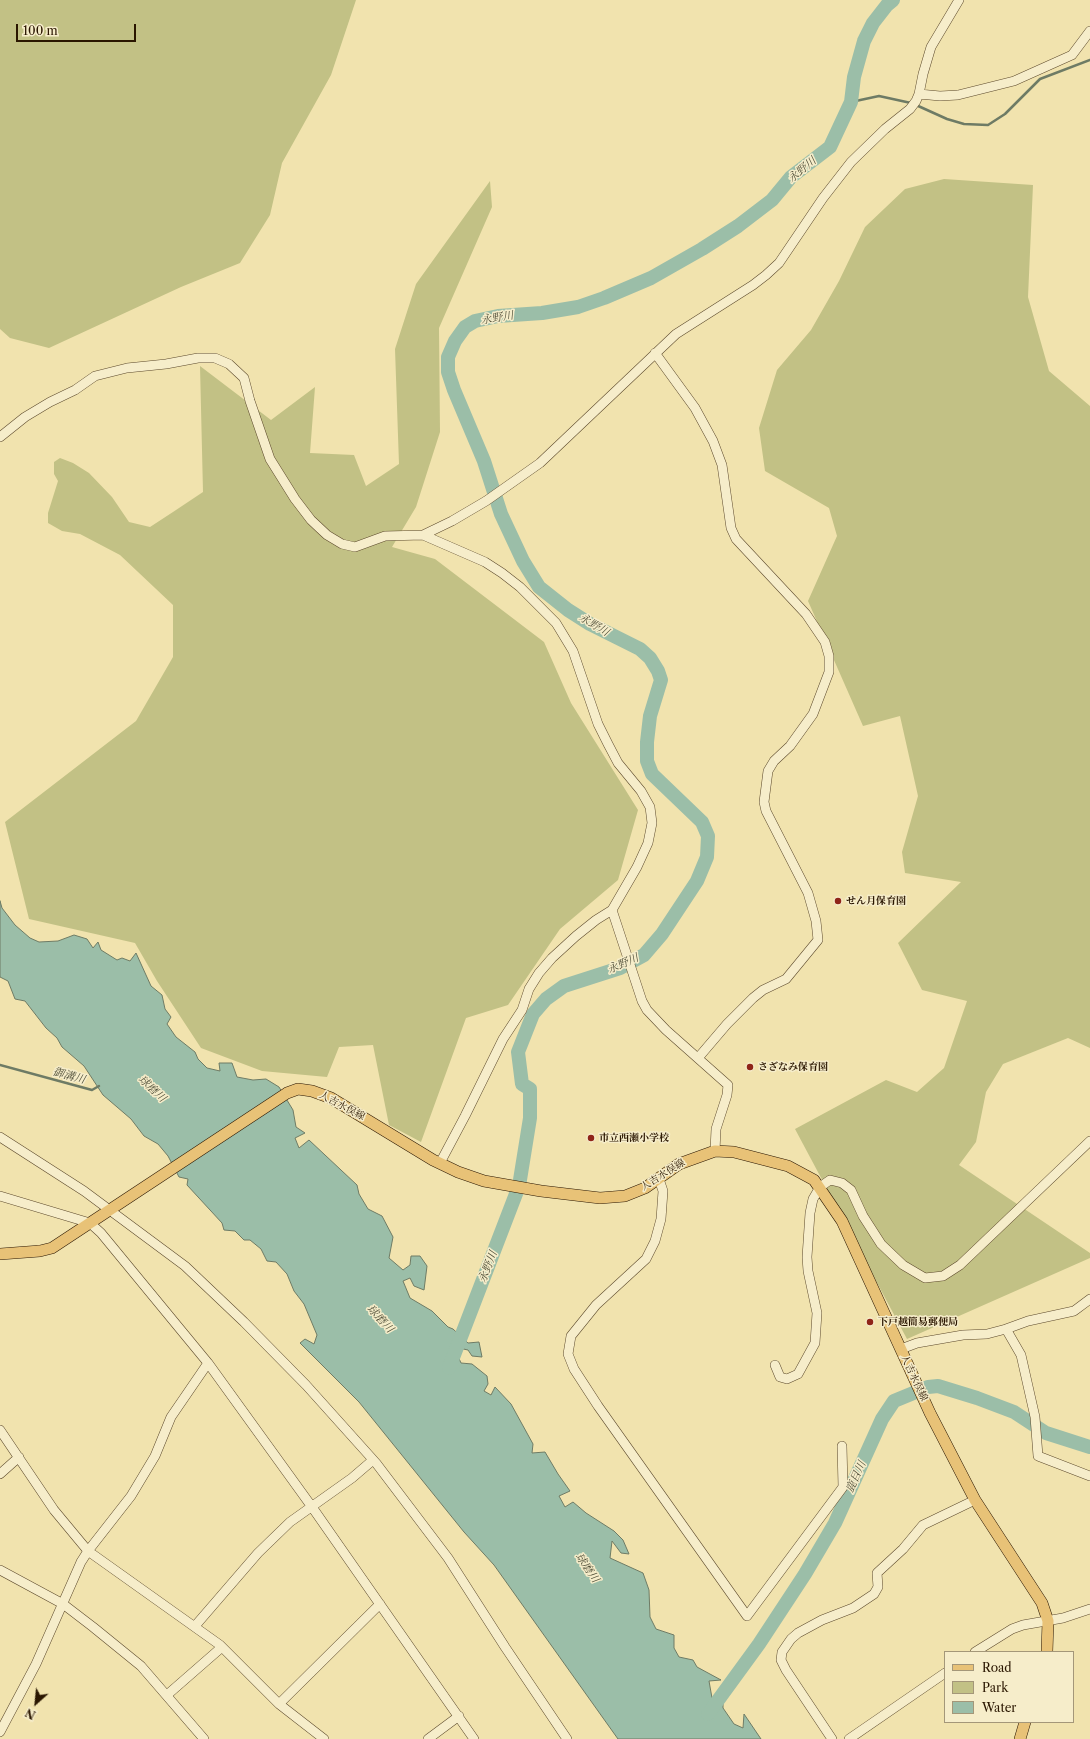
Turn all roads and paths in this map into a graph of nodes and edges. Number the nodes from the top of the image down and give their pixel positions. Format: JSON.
{"nodes":[{"id":1,"x":958,"y":0,"type":"edge"},
{"id":2,"x":1090,"y":31,"type":"edge"},
{"id":3,"x":919,"y":94,"type":"junction"},
{"id":4,"x":655,"y":353,"type":"junction"},
{"id":5,"x":0,"y":437,"type":"edge"},
{"id":6,"x":423,"y":535,"type":"junction"},
{"id":7,"x":612,"y":910,"type":"junction"},
{"id":8,"x":698,"y":1058,"type":"junction"},
{"id":9,"x":0,"y":1137,"type":"edge"},
{"id":10,"x":1090,"y":1141,"type":"edge"},
{"id":11,"x":715,"y":1151,"type":"junction"},
{"id":12,"x":440,"y":1163,"type":"junction"},
{"id":13,"x":659,"y":1179,"type":"junction"},
{"id":14,"x":820,"y":1187,"type":"junction"},
{"id":15,"x":0,"y":1196,"type":"edge"},
{"id":16,"x":111,"y":1208,"type":"junction"},
{"id":17,"x":90,"y":1223,"type":"junction"},
{"id":18,"x":0,"y":1254,"type":"edge"},
{"id":19,"x":1090,"y":1300,"type":"edge"},
{"id":20,"x":1006,"y":1329,"type":"junction"},
{"id":21,"x":901,"y":1350,"type":"junction"},
{"id":22,"x":208,"y":1363,"type":"junction"},
{"id":23,"x":775,"y":1365,"type":"dead end"},
{"id":24,"x":0,"y":1430,"type":"edge"},
{"id":25,"x":842,"y":1446,"type":"dead end"},
{"id":26,"x":19,"y":1457,"type":"junction"},
{"id":27,"x":373,"y":1460,"type":"junction"},
{"id":28,"x":0,"y":1474,"type":"edge"},
{"id":29,"x":1090,"y":1476,"type":"edge"},
{"id":30,"x":975,"y":1500,"type":"junction"},
{"id":31,"x":312,"y":1507,"type":"junction"},
{"id":32,"x":88,"y":1551,"type":"junction"},
{"id":33,"x":0,"y":1570,"type":"edge"},
{"id":34,"x":63,"y":1604,"type":"junction"},
{"id":35,"x":380,"y":1604,"type":"junction"},
{"id":36,"x":1090,"y":1609,"type":"edge"},
{"id":37,"x":1048,"y":1621,"type":"junction"},
{"id":38,"x":195,"y":1626,"type":"junction"},
{"id":39,"x":222,"y":1647,"type":"junction"},
{"id":40,"x":977,"y":1651,"type":"edge"},
{"id":41,"x":1047,"y":1651,"type":"edge"},
{"id":42,"x":944,"y":1674,"type":"edge"},
{"id":43,"x":167,"y":1695,"type":"junction"},
{"id":44,"x":279,"y":1704,"type":"junction"},
{"id":45,"x":459,"y":1716,"type":"junction"},
{"id":46,"x":1025,"y":1723,"type":"edge"},
{"id":47,"x":0,"y":1732,"type":"edge"},
{"id":48,"x":204,"y":1739,"type":"edge"},
{"id":49,"x":324,"y":1739,"type":"edge"},
{"id":50,"x":428,"y":1739,"type":"edge"},
{"id":51,"x":474,"y":1739,"type":"edge"},
{"id":52,"x":567,"y":1739,"type":"edge"},
{"id":53,"x":832,"y":1739,"type":"edge"},
{"id":54,"x":849,"y":1739,"type":"edge"},
{"id":55,"x":1020,"y":1739,"type":"edge"}],
"edges":[{"from":1,"to":3,"type":"street"},
{"from":2,"to":3,"type":"street"},
{"from":3,"to":4,"type":"street"},
{"from":4,"to":6,"type":"street"},
{"from":4,"to":8,"type":"street"},
{"from":5,"to":6,"type":"street"},
{"from":6,"to":7,"type":"street"},
{"from":7,"to":8,"type":"street"},
{"from":7,"to":12,"type":"street"},
{"from":8,"to":11,"type":"street"},
{"from":9,"to":16,"type":"street"},
{"from":10,"to":14,"type":"street"},
{"from":11,"to":13,"type":"main road","name":"人吉水俣線"},
{"from":11,"to":14,"type":"main road","name":"人吉水俣線"},
{"from":12,"to":13,"type":"main road","name":"人吉水俣線"},
{"from":12,"to":16,"type":"main road","name":"人吉水俣線"},
{"from":13,"to":25,"type":"street"},
{"from":14,"to":21,"type":"main road","name":"人吉水俣線"},
{"from":14,"to":23,"type":"street"},
{"from":15,"to":17,"type":"street"},
{"from":16,"to":17,"type":"main road","name":"人吉水俣線"},
{"from":16,"to":27,"type":"street"},
{"from":17,"to":18,"type":"main road","name":"人吉水俣線"},
{"from":17,"to":22,"type":"street"},
{"from":19,"to":20,"type":"street"},
{"from":20,"to":21,"type":"street"},
{"from":20,"to":29,"type":"street"},
{"from":21,"to":30,"type":"main road","name":"人吉水俣線"},
{"from":22,"to":31,"type":"street"},
{"from":22,"to":32,"type":"street"},
{"from":24,"to":26,"type":"street"},
{"from":26,"to":28,"type":"street"},
{"from":26,"to":32,"type":"street"},
{"from":27,"to":31,"type":"street"},
{"from":27,"to":52,"type":"street"},
{"from":30,"to":37,"type":"main road","name":"人吉水俣線"},
{"from":30,"to":53,"type":"street"},
{"from":31,"to":35,"type":"street"},
{"from":31,"to":38,"type":"street"},
{"from":32,"to":34,"type":"street"},
{"from":32,"to":38,"type":"street"},
{"from":33,"to":34,"type":"street"},
{"from":34,"to":43,"type":"street"},
{"from":34,"to":47,"type":"street"},
{"from":35,"to":44,"type":"street"},
{"from":35,"to":45,"type":"street"},
{"from":36,"to":37,"type":"street"},
{"from":37,"to":40,"type":"street"},
{"from":37,"to":41,"type":"main road","name":"人吉水俣線"},
{"from":38,"to":39,"type":"street"},
{"from":39,"to":43,"type":"street"},
{"from":39,"to":44,"type":"street"},
{"from":42,"to":54,"type":"street"},
{"from":43,"to":48,"type":"street"},
{"from":44,"to":49,"type":"street"},
{"from":45,"to":50,"type":"street"},
{"from":45,"to":51,"type":"street"},
{"from":46,"to":55,"type":"main road"}]}
